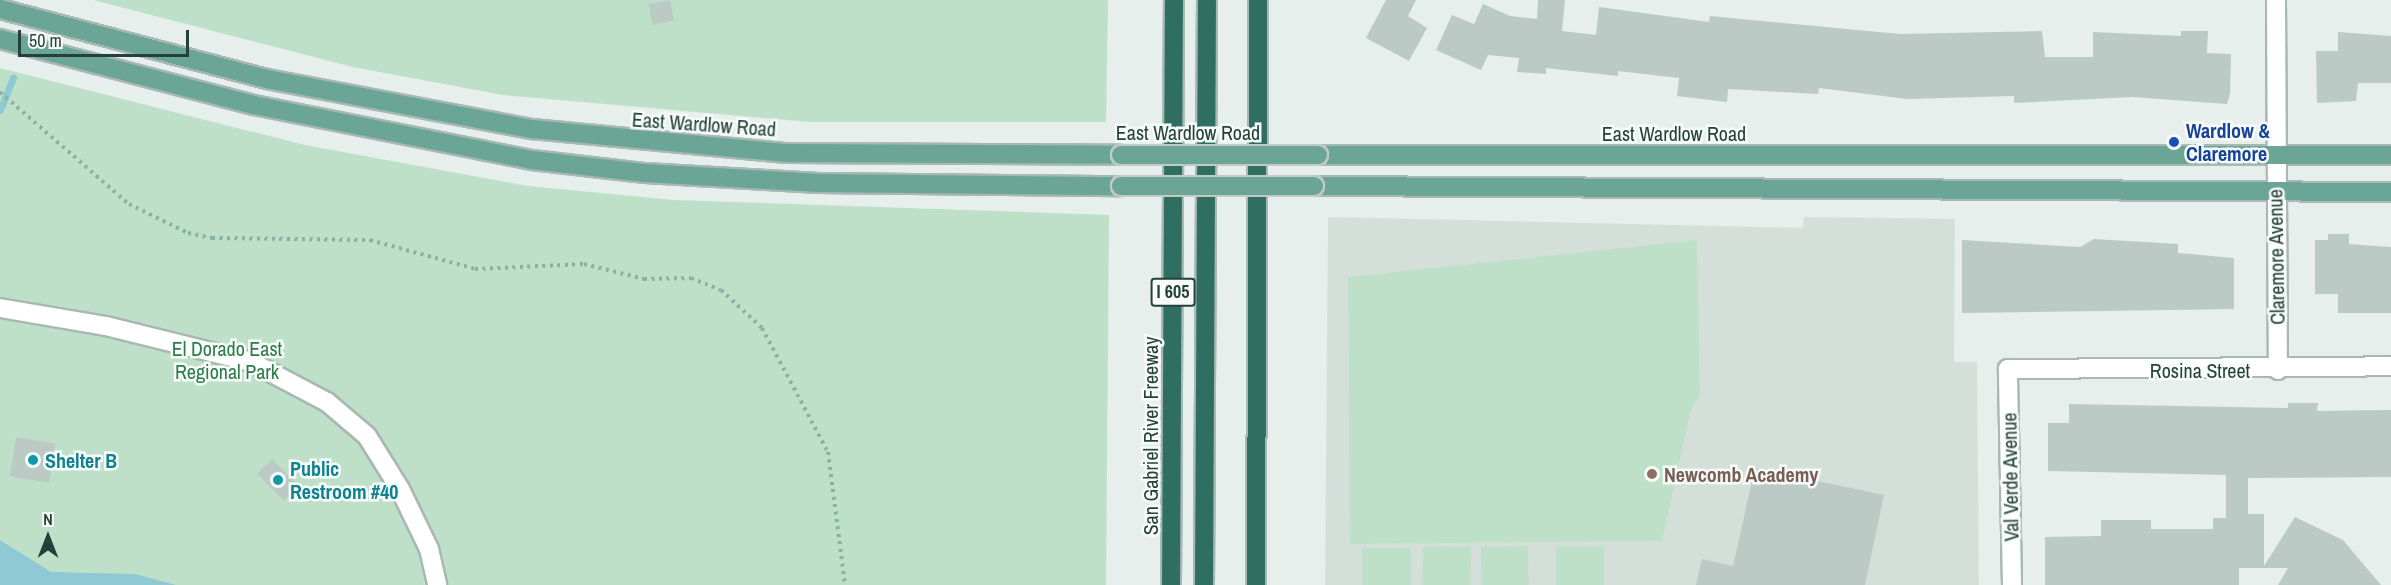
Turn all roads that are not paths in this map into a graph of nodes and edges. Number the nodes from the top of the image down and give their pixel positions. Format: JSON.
{"nodes":[{"id":1,"x":1174,"y":0,"type":"edge"},
{"id":2,"x":1207,"y":0,"type":"edge"},
{"id":3,"x":1258,"y":0,"type":"edge"},
{"id":4,"x":2276,"y":0,"type":"edge"},
{"id":5,"x":0,"y":9,"type":"edge"},
{"id":6,"x":0,"y":39,"type":"edge"},
{"id":7,"x":2275,"y":155,"type":"junction"},
{"id":8,"x":2391,"y":155,"type":"edge"},
{"id":9,"x":2275,"y":191,"type":"junction"},
{"id":10,"x":2391,"y":192,"type":"edge"},
{"id":11,"x":0,"y":308,"type":"edge"},
{"id":12,"x":2391,"y":366,"type":"edge"},
{"id":13,"x":2008,"y":369,"type":"joint"},
{"id":14,"x":2278,"y":370,"type":"junction"},
{"id":15,"x":437,"y":585,"type":"edge"},
{"id":16,"x":1171,"y":585,"type":"edge"},
{"id":17,"x":1204,"y":585,"type":"edge"},
{"id":18,"x":1256,"y":585,"type":"edge"},
{"id":19,"x":2012,"y":585,"type":"edge"}],
"edges":[{"from":1,"to":16,"type":"highway","name":"San Gabriel River Freeway","number":"I 605"},
{"from":2,"to":17,"type":"highway","number":"I 605"},
{"from":3,"to":18,"type":"highway"},
{"from":4,"to":7,"type":"street","name":"Claremore Avenue"},
{"from":5,"to":7,"type":"main road","name":"East Wardlow Road","bridge":true},
{"from":6,"to":9,"type":"main road","bridge":true},
{"from":7,"to":8,"type":"main road","name":"East Wardlow Road"},
{"from":7,"to":9,"type":"street","name":"Claremore Avenue"},
{"from":9,"to":10,"type":"main road"},
{"from":9,"to":14,"type":"street","name":"Claremore Avenue"},
{"from":11,"to":15,"type":"street"},
{"from":12,"to":14,"type":"street","name":"Rosina Street"},
{"from":13,"to":14,"type":"street","name":"Rosina Street"},
{"from":13,"to":19,"type":"street","name":"Val Verde Avenue"}]}
